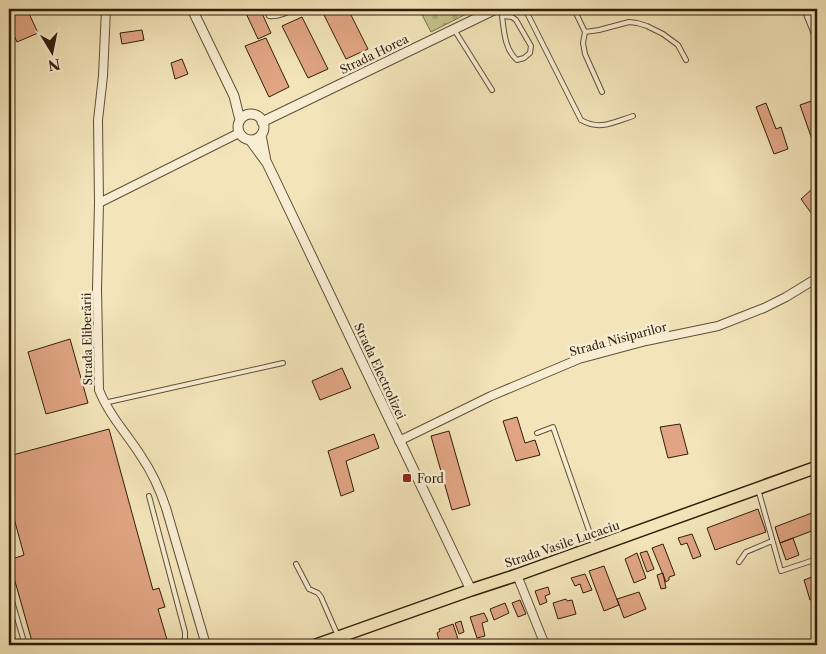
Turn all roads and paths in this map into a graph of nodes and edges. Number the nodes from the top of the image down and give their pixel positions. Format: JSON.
{"nodes":[{"id":1,"x":106,"y":9,"type":"edge"},
{"id":2,"x":193,"y":9,"type":"edge"},
{"id":3,"x":265,"y":9,"type":"edge"},
{"id":4,"x":294,"y":9,"type":"edge"},
{"id":5,"x":502,"y":9,"type":"edge"},
{"id":6,"x":525,"y":9,"type":"edge"},
{"id":7,"x":574,"y":9,"type":"edge"},
{"id":8,"x":806,"y":9,"type":"edge"},
{"id":9,"x":499,"y":12,"type":"edge"},
{"id":10,"x":454,"y":29,"type":"junction"},
{"id":11,"x":585,"y":32,"type":"junction"},
{"id":12,"x":817,"y":36,"type":"edge"},
{"id":13,"x":686,"y":60,"type":"dead end"},
{"id":14,"x":492,"y":90,"type":"dead end"},
{"id":15,"x":602,"y":92,"type":"dead end"},
{"id":16,"x":234,"y":96,"type":"junction"},
{"id":17,"x":251,"y":114,"type":"junction"},
{"id":18,"x":633,"y":116,"type":"dead end"},
{"id":19,"x":240,"y":120,"type":"junction"},
{"id":20,"x":262,"y":122,"type":"junction"},
{"id":21,"x":239,"y":133,"type":"junction"},
{"id":22,"x":261,"y":135,"type":"junction"},
{"id":23,"x":250,"y":140,"type":"junction"},
{"id":24,"x":267,"y":163,"type":"junction"},
{"id":25,"x":100,"y":203,"type":"junction"},
{"id":26,"x":817,"y":278,"type":"edge"},
{"id":27,"x":283,"y":362,"type":"dead end"},
{"id":28,"x":104,"y":402,"type":"junction"},
{"id":29,"x":537,"y":433,"type":"dead end"},
{"id":30,"x":399,"y":440,"type":"junction"},
{"id":31,"x":817,"y":468,"type":"edge"},
{"id":32,"x":758,"y":489,"type":"junction"},
{"id":33,"x":149,"y":496,"type":"dead end"},
{"id":34,"x":772,"y":541,"type":"junction"},
{"id":35,"x":595,"y":548,"type":"junction"},
{"id":36,"x":817,"y":559,"type":"edge"},
{"id":37,"x":739,"y":562,"type":"dead end"},
{"id":38,"x":296,"y":564,"type":"dead end"},
{"id":39,"x":517,"y":575,"type":"junction"},
{"id":40,"x":471,"y":590,"type":"junction"},
{"id":41,"x":9,"y":591,"type":"edge"},
{"id":42,"x":338,"y":637,"type":"junction"},
{"id":43,"x":25,"y":645,"type":"edge"},
{"id":44,"x":180,"y":645,"type":"edge"},
{"id":45,"x":206,"y":645,"type":"edge"},
{"id":46,"x":316,"y":645,"type":"edge"},
{"id":47,"x":545,"y":645,"type":"edge"}],
"edges":[{"from":1,"to":25,"type":"street","name":"Strada Eliberării"},
{"from":2,"to":16,"type":"street"},
{"from":3,"to":4,"type":"lane"},
{"from":5,"to":9,"type":"lane"},
{"from":6,"to":18,"type":"lane"},
{"from":7,"to":11,"type":"lane"},
{"from":8,"to":12,"type":"street"},
{"from":9,"to":9,"type":"lane"},
{"from":9,"to":10,"type":"street","name":"Strada Horea"},
{"from":10,"to":14,"type":"lane"},
{"from":10,"to":20,"type":"street","name":"Strada Horea"},
{"from":11,"to":13,"type":"lane"},
{"from":11,"to":15,"type":"lane"},
{"from":16,"to":17,"type":"street"},
{"from":16,"to":19,"type":"street"},
{"from":17,"to":19,"type":"street"},
{"from":17,"to":20,"type":"street"},
{"from":19,"to":21,"type":"street"},
{"from":20,"to":22,"type":"street"},
{"from":21,"to":23,"type":"street"},
{"from":21,"to":25,"type":"street"},
{"from":22,"to":23,"type":"street"},
{"from":22,"to":24,"type":"street","name":"Strada Electrolizei"},
{"from":23,"to":24,"type":"street","name":"Strada Electrolizei"},
{"from":24,"to":30,"type":"street","name":"Strada Electrolizei"},
{"from":25,"to":28,"type":"street","name":"Strada Eliberării"},
{"from":26,"to":30,"type":"street","name":"Strada Nisiparilor"},
{"from":27,"to":28,"type":"lane"},
{"from":28,"to":45,"type":"street","name":"Strada Eliberării"},
{"from":29,"to":35,"type":"lane"},
{"from":30,"to":40,"type":"street","name":"Strada Electrolizei"},
{"from":31,"to":32,"type":"main road","name":"Strada Vasile Lucaciu"},
{"from":32,"to":34,"type":"lane"},
{"from":32,"to":35,"type":"main road","name":"Strada Vasile Lucaciu"},
{"from":33,"to":44,"type":"lane"},
{"from":34,"to":36,"type":"lane"},
{"from":34,"to":37,"type":"lane"},
{"from":35,"to":39,"type":"main road","name":"Strada Vasile Lucaciu"},
{"from":38,"to":42,"type":"lane"},
{"from":39,"to":40,"type":"main road","name":"Strada Vasile Lucaciu"},
{"from":39,"to":47,"type":"street"},
{"from":40,"to":42,"type":"main road","name":"Strada Vasile Lucaciu"},
{"from":41,"to":43,"type":"lane"},
{"from":42,"to":46,"type":"main road","name":"Strada Vasile Lucaciu"}]}
